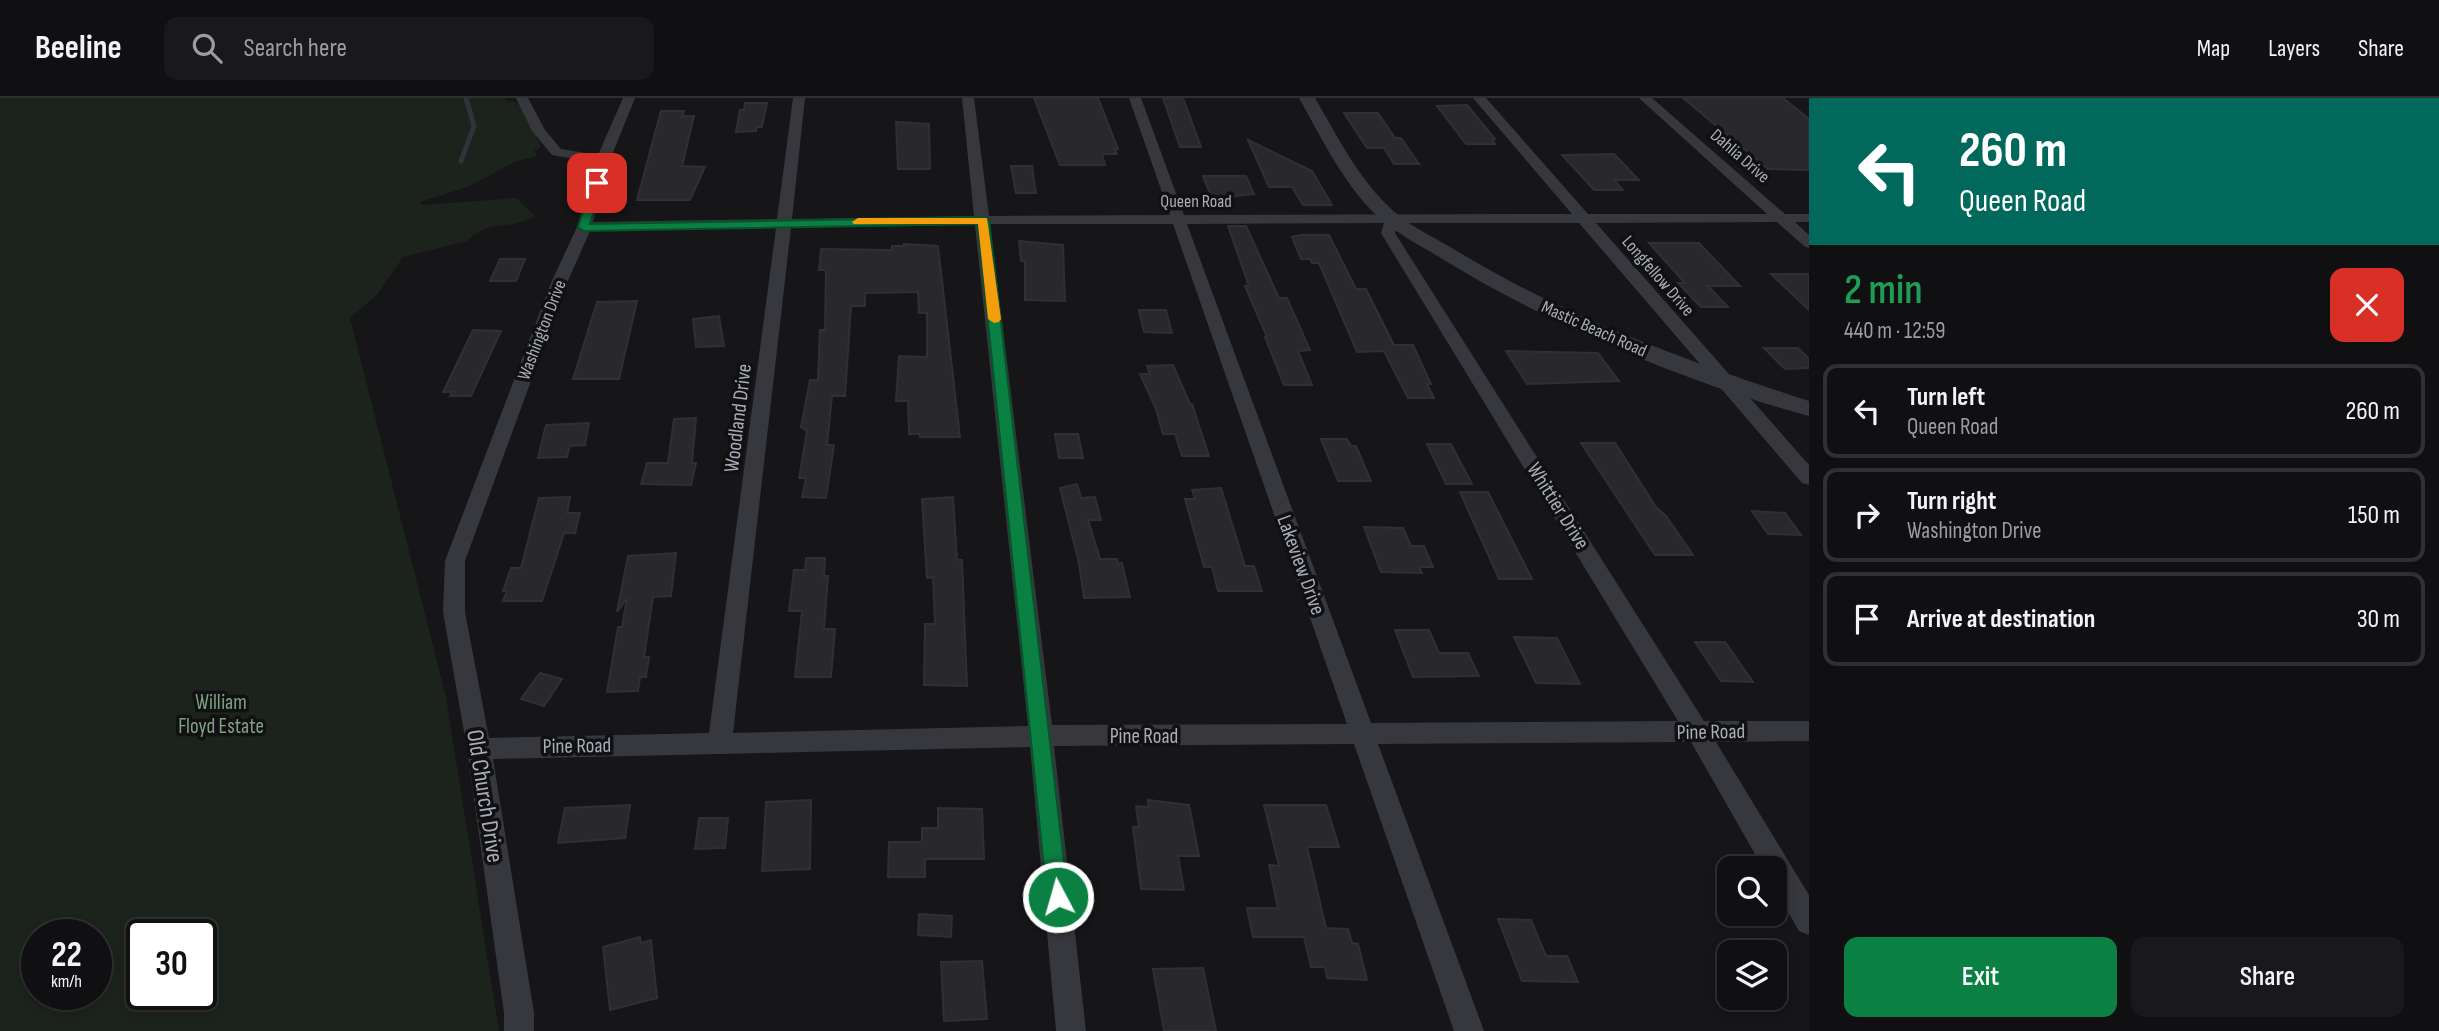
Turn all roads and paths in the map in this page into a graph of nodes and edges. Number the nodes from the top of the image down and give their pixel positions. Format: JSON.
{"nodes":[{"id":1,"x":522,"y":98,"type":"edge"},
{"id":2,"x":629,"y":98,"type":"edge"},
{"id":3,"x":799,"y":98,"type":"edge"},
{"id":4,"x":968,"y":98,"type":"edge"},
{"id":5,"x":1135,"y":98,"type":"edge"},
{"id":6,"x":1307,"y":98,"type":"edge"},
{"id":7,"x":1479,"y":98,"type":"edge"},
{"id":8,"x":1645,"y":98,"type":"edge"},
{"id":9,"x":603,"y":160,"type":"junction"},
{"id":10,"x":1781,"y":218,"type":"junction"},
{"id":11,"x":1809,"y":218,"type":"edge"},
{"id":12,"x":1583,"y":219,"type":"junction"},
{"id":13,"x":983,"y":220,"type":"junction"},
{"id":14,"x":1178,"y":220,"type":"junction"},
{"id":15,"x":1392,"y":220,"type":"junction"},
{"id":16,"x":785,"y":223,"type":"junction"},
{"id":17,"x":584,"y":227,"type":"junction"},
{"id":18,"x":1809,"y":243,"type":"edge"},
{"id":19,"x":1724,"y":381,"type":"junction"},
{"id":20,"x":1809,"y":409,"type":"edge"},
{"id":21,"x":1809,"y":478,"type":"edge"},
{"id":22,"x":455,"y":561,"type":"joint"},
{"id":23,"x":1809,"y":731,"type":"edge"},
{"id":24,"x":1698,"y":733,"type":"junction"},
{"id":25,"x":1041,"y":736,"type":"junction"},
{"id":26,"x":1362,"y":736,"type":"junction"},
{"id":27,"x":720,"y":743,"type":"junction"},
{"id":28,"x":479,"y":749,"type":"junction"},
{"id":29,"x":1809,"y":921,"type":"edge"},
{"id":30,"x":519,"y":1031,"type":"edge"},
{"id":31,"x":1071,"y":1031,"type":"edge"},
{"id":32,"x":1469,"y":1031,"type":"edge"}],
"edges":[{"from":1,"to":9,"type":"street"},
{"from":2,"to":9,"type":"street","name":"Washington Drive"},
{"from":3,"to":16,"type":"street","name":"Woodland Drive"},
{"from":4,"to":13,"type":"street"},
{"from":5,"to":14,"type":"street","name":"Lakeview Drive"},
{"from":6,"to":15,"type":"street","name":"Whittier Drive"},
{"from":7,"to":12,"type":"street","name":"Longfellow Drive"},
{"from":8,"to":10,"type":"street","name":"Dahlia Drive"},
{"from":9,"to":17,"type":"street","name":"Washington Drive"},
{"from":10,"to":11,"type":"street","name":"Queen Road"},
{"from":10,"to":12,"type":"street","name":"Queen Road"},
{"from":10,"to":18,"type":"street","name":"Dahlia Drive"},
{"from":12,"to":15,"type":"street","name":"Queen Road"},
{"from":12,"to":19,"type":"street","name":"Longfellow Drive"},
{"from":13,"to":14,"type":"street","name":"Queen Road"},
{"from":13,"to":16,"type":"street","name":"Queen Road"},
{"from":13,"to":25,"type":"street"},
{"from":14,"to":15,"type":"street","name":"Queen Road"},
{"from":14,"to":26,"type":"street","name":"Lakeview Drive"},
{"from":15,"to":19,"type":"street","name":"Mastic Beach Road"},
{"from":15,"to":24,"type":"street","name":"Whittier Drive"},
{"from":16,"to":17,"type":"street","name":"Queen Road"},
{"from":16,"to":27,"type":"street","name":"Woodland Drive"},
{"from":17,"to":22,"type":"street","name":"Washington Drive"},
{"from":19,"to":20,"type":"street","name":"Mastic Beach Road"},
{"from":19,"to":21,"type":"street","name":"Longfellow Drive"},
{"from":22,"to":28,"type":"street","name":"Old Church Drive"},
{"from":23,"to":24,"type":"street","name":"Pine Road"},
{"from":24,"to":26,"type":"street","name":"Pine Road"},
{"from":24,"to":29,"type":"street","name":"Whittier Drive"},
{"from":25,"to":26,"type":"street","name":"Pine Road"},
{"from":25,"to":27,"type":"street","name":"Pine Road"},
{"from":25,"to":31,"type":"street"},
{"from":26,"to":32,"type":"street","name":"Lakeview Drive"},
{"from":27,"to":28,"type":"street","name":"Pine Road"},
{"from":28,"to":30,"type":"street","name":"Old Church Drive"}]}
